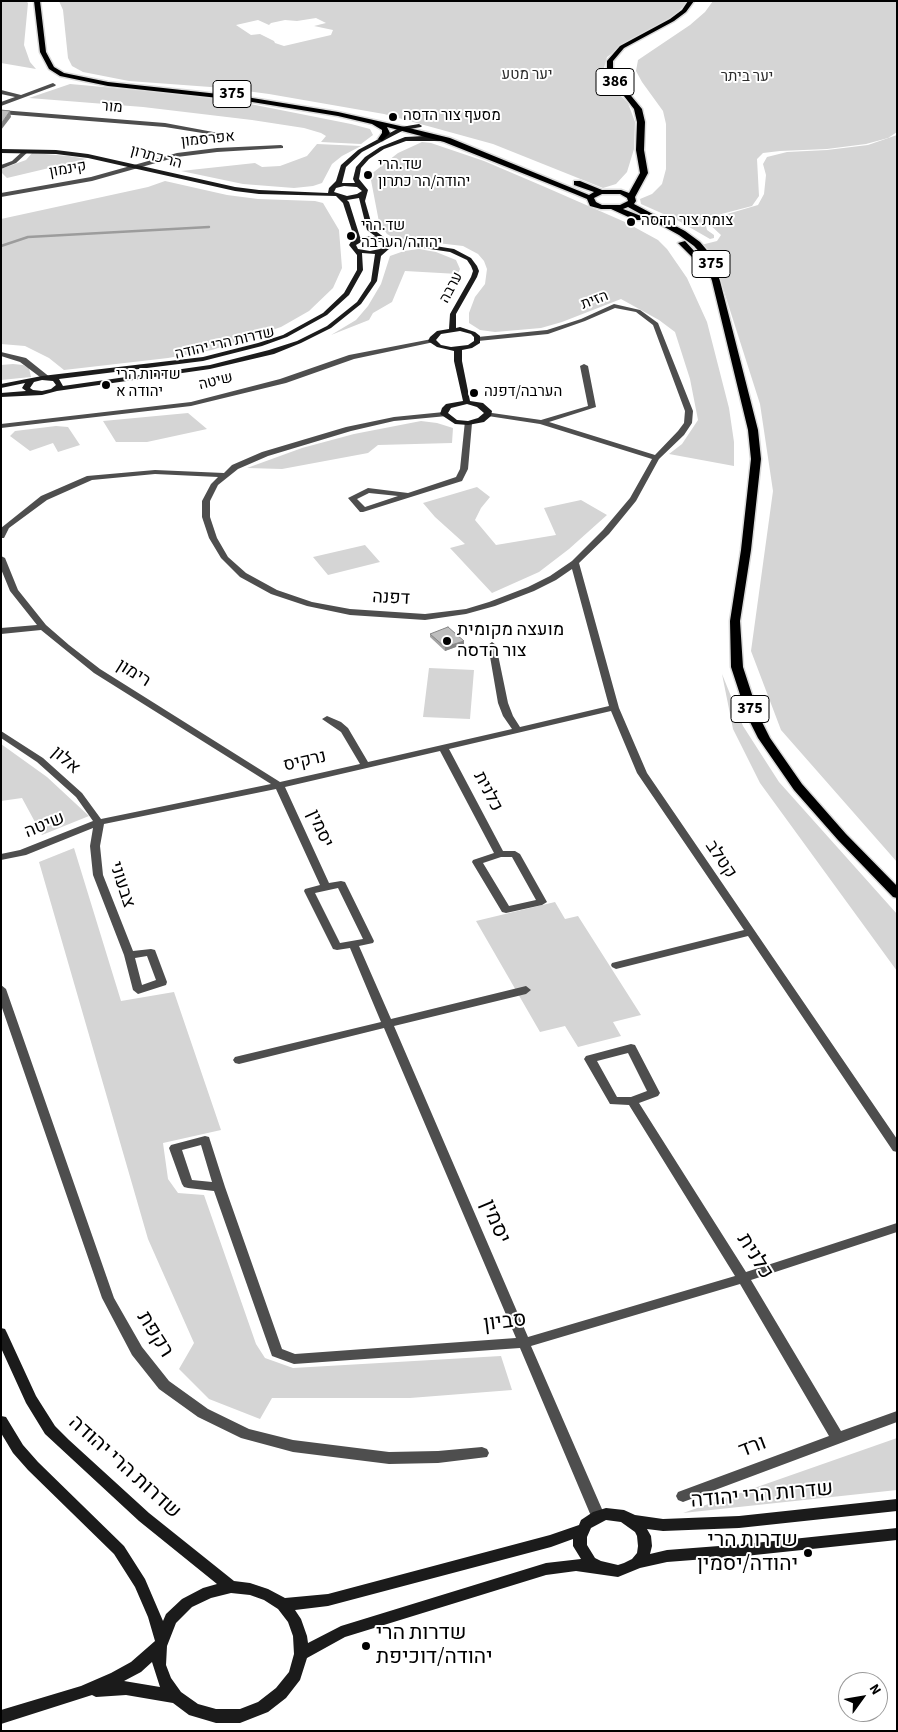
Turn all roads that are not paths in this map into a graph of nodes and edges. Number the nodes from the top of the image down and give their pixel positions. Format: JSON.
{"nodes":[{"id":1,"x":37,"y":1,"type":"edge"},
{"id":2,"x":691,"y":1,"type":"edge"},
{"id":3,"x":48,"y":63,"type":"junction"},
{"id":4,"x":52,"y":85,"type":"dead end"},
{"id":5,"x":1,"y":92,"type":"edge"},
{"id":6,"x":19,"y":96,"type":"junction"},
{"id":7,"x":1,"y":104,"type":"edge"},
{"id":8,"x":1,"y":112,"type":"edge"},
{"id":9,"x":368,"y":120,"type":"junction"},
{"id":10,"x":419,"y":126,"type":"junction"},
{"id":11,"x":403,"y":128,"type":"junction"},
{"id":12,"x":221,"y":134,"type":"dead end"},
{"id":13,"x":382,"y":139,"type":"junction"},
{"id":14,"x":447,"y":140,"type":"junction"},
{"id":15,"x":281,"y":147,"type":"dead end"},
{"id":16,"x":1,"y":151,"type":"edge"},
{"id":17,"x":26,"y":151,"type":"junction"},
{"id":18,"x":644,"y":165,"type":"junction"},
{"id":19,"x":138,"y":166,"type":"junction"},
{"id":20,"x":1,"y":167,"type":"edge"},
{"id":21,"x":360,"y":186,"type":"junction"},
{"id":22,"x":334,"y":192,"type":"junction"},
{"id":23,"x":601,"y":192,"type":"junction"},
{"id":24,"x":616,"y":192,"type":"junction"},
{"id":25,"x":363,"y":194,"type":"junction"},
{"id":26,"x":1,"y":195,"type":"edge"},
{"id":27,"x":590,"y":198,"type":"junction"},
{"id":28,"x":630,"y":200,"type":"junction"},
{"id":29,"x":614,"y":208,"type":"junction"},
{"id":30,"x":383,"y":240,"type":"junction"},
{"id":31,"x":414,"y":244,"type":"junction"},
{"id":32,"x":355,"y":247,"type":"junction"},
{"id":33,"x":384,"y":250,"type":"junction"},
{"id":34,"x":722,"y":305,"type":"junction"},
{"id":35,"x":452,"y":329,"type":"junction"},
{"id":36,"x":478,"y":339,"type":"junction"},
{"id":37,"x":432,"y":341,"type":"junction"},
{"id":38,"x":458,"y":349,"type":"junction"},
{"id":39,"x":1,"y":354,"type":"edge"},
{"id":40,"x":584,"y":366,"type":"dead end"},
{"id":41,"x":34,"y":368,"type":"junction"},
{"id":42,"x":49,"y":378,"type":"junction"},
{"id":43,"x":33,"y":380,"type":"junction"},
{"id":44,"x":1,"y":386,"type":"edge"},
{"id":45,"x":57,"y":389,"type":"junction"},
{"id":46,"x":36,"y":393,"type":"junction"},
{"id":47,"x":1,"y":395,"type":"edge"},
{"id":48,"x":467,"y":402,"type":"junction"},
{"id":49,"x":444,"y":414,"type":"junction"},
{"id":50,"x":488,"y":414,"type":"junction"},
{"id":51,"x":541,"y":422,"type":"junction"},
{"id":52,"x":468,"y":423,"type":"junction"},
{"id":53,"x":1,"y":426,"type":"edge"},
{"id":54,"x":656,"y":458,"type":"junction"},
{"id":55,"x":225,"y":475,"type":"junction"},
{"id":56,"x":408,"y":496,"type":"junction"},
{"id":57,"x":1,"y":536,"type":"edge"},
{"id":58,"x":1,"y":558,"type":"edge"},
{"id":59,"x":575,"y":563,"type":"junction"},
{"id":60,"x":43,"y":627,"type":"junction"},
{"id":61,"x":1,"y":632,"type":"edge"},
{"id":62,"x":492,"y":645,"type":"dead end"},
{"id":63,"x":614,"y":708,"type":"junction"},
{"id":64,"x":327,"y":719,"type":"dead end"},
{"id":65,"x":518,"y":730,"type":"junction"},
{"id":66,"x":1,"y":734,"type":"edge"},
{"id":67,"x":443,"y":747,"type":"junction"},
{"id":68,"x":365,"y":765,"type":"junction"},
{"id":69,"x":279,"y":785,"type":"junction"},
{"id":70,"x":99,"y":822,"type":"junction"},
{"id":71,"x":500,"y":854,"type":"junction"},
{"id":72,"x":1,"y":857,"type":"edge"},
{"id":73,"x":326,"y":887,"type":"junction"},
{"id":74,"x":897,"y":894,"type":"edge"},
{"id":75,"x":750,"y":932,"type":"junction"},
{"id":76,"x":353,"y":944,"type":"junction"},
{"id":77,"x":129,"y":955,"type":"dead end"},
{"id":78,"x":616,"y":965,"type":"dead end"},
{"id":79,"x":1,"y":989,"type":"edge"},
{"id":80,"x":526,"y":990,"type":"dead end"},
{"id":81,"x":387,"y":1024,"type":"junction"},
{"id":82,"x":239,"y":1060,"type":"dead end"},
{"id":83,"x":632,"y":1101,"type":"junction"},
{"id":84,"x":897,"y":1148,"type":"edge"},
{"id":85,"x":219,"y":1187,"type":"junction"},
{"id":86,"x":897,"y":1227,"type":"edge"},
{"id":87,"x":744,"y":1278,"type":"junction"},
{"id":88,"x":1,"y":1333,"type":"edge"},
{"id":89,"x":524,"y":1343,"type":"junction"},
{"id":90,"x":897,"y":1416,"type":"edge"},
{"id":91,"x":1,"y":1421,"type":"edge"},
{"id":92,"x":837,"y":1438,"type":"junction"},
{"id":93,"x":482,"y":1453,"type":"dead end"},
{"id":94,"x":683,"y":1496,"type":"dead end"},
{"id":95,"x":897,"y":1505,"type":"edge"},
{"id":96,"x":598,"y":1516,"type":"junction"},
{"id":97,"x":632,"y":1520,"type":"junction"},
{"id":98,"x":583,"y":1530,"type":"junction"},
{"id":99,"x":897,"y":1534,"type":"edge"},
{"id":100,"x":637,"y":1563,"type":"junction"},
{"id":101,"x":598,"y":1567,"type":"junction"},
{"id":102,"x":231,"y":1588,"type":"junction"},
{"id":103,"x":283,"y":1605,"type":"junction"},
{"id":104,"x":160,"y":1643,"type":"junction"},
{"id":105,"x":301,"y":1654,"type":"junction"},
{"id":106,"x":83,"y":1692,"type":"junction"},
{"id":107,"x":176,"y":1698,"type":"junction"},
{"id":108,"x":1,"y":1717,"type":"edge"}],
"edges":[{"from":1,"to":3,"type":"main road"},
{"from":2,"to":18,"type":"main road","number":"386"},
{"from":3,"to":9,"type":"main road","number":"375"},
{"from":3,"to":10,"type":"main road","number":"375"},
{"from":4,"to":6,"type":"street"},
{"from":5,"to":6,"type":"street"},
{"from":6,"to":7,"type":"street"},
{"from":8,"to":12,"type":"street","name":"מור"},
{"from":9,"to":11,"type":"main road","number":"375"},
{"from":9,"to":13,"type":"main road"},
{"from":10,"to":11,"type":"street"},
{"from":10,"to":23,"type":"main road","number":"375"},
{"from":11,"to":13,"type":"street"},
{"from":11,"to":14,"type":"main road","number":"375"},
{"from":13,"to":22,"type":"street"},
{"from":14,"to":21,"type":"street"},
{"from":14,"to":27,"type":"main road","number":"375"},
{"from":15,"to":19,"type":"street","name":"אפרסמון"},
{"from":16,"to":17,"type":"street","name":"הר כתרון"},
{"from":17,"to":19,"type":"street","name":"הר כתרון"},
{"from":17,"to":20,"type":"street"},
{"from":18,"to":24,"type":"main road"},
{"from":18,"to":28,"type":"main road","number":"386"},
{"from":19,"to":22,"type":"street","name":"הר כתרון"},
{"from":19,"to":26,"type":"street","name":"קינמון"},
{"from":21,"to":22,"type":"street"},
{"from":21,"to":25,"type":"street"},
{"from":22,"to":25,"type":"street"},
{"from":22,"to":32,"type":"street","name":"שדרות הרי יהודה"},
{"from":23,"to":24,"type":"main road","number":"375"},
{"from":23,"to":27,"type":"main road","number":"375"},
{"from":24,"to":28,"type":"main road","number":"375"},
{"from":25,"to":30,"type":"street"},
{"from":27,"to":29,"type":"main road","number":"375"},
{"from":28,"to":29,"type":"main road"},
{"from":28,"to":34,"type":"main road","number":"375"},
{"from":29,"to":34,"type":"main road","number":"375"},
{"from":30,"to":31,"type":"street","name":"ערבה"},
{"from":30,"to":32,"type":"street","name":"ערבה"},
{"from":30,"to":33,"type":"street"},
{"from":31,"to":33,"type":"street","name":"ערבה"},
{"from":31,"to":35,"type":"street","name":"ערבה"},
{"from":32,"to":33,"type":"street","name":"ערבה"},
{"from":32,"to":42,"type":"street","name":"שדרות הרי יהודה"},
{"from":33,"to":45,"type":"street","name":"שדרות הרי יהודה"},
{"from":34,"to":74,"type":"main road","number":"375"},
{"from":35,"to":36,"type":"street"},
{"from":35,"to":37,"type":"street"},
{"from":36,"to":38,"type":"street"},
{"from":36,"to":54,"type":"street","name":"הזית"},
{"from":37,"to":38,"type":"street"},
{"from":37,"to":53,"type":"street","name":"שיטה"},
{"from":38,"to":48,"type":"street"},
{"from":39,"to":41,"type":"street"},
{"from":40,"to":51,"type":"street"},
{"from":41,"to":42,"type":"street"},
{"from":41,"to":43,"type":"street"},
{"from":42,"to":43,"type":"street","name":"שדרות הרי יהודה"},
{"from":42,"to":45,"type":"street"},
{"from":43,"to":44,"type":"street"},
{"from":43,"to":46,"type":"street"},
{"from":45,"to":46,"type":"street","name":"שדרות הרי יהודה"},
{"from":46,"to":47,"type":"street"},
{"from":48,"to":49,"type":"street"},
{"from":48,"to":50,"type":"street"},
{"from":49,"to":52,"type":"street"},
{"from":49,"to":55,"type":"street","name":"דפנה"},
{"from":50,"to":51,"type":"street"},
{"from":50,"to":52,"type":"street"},
{"from":51,"to":54,"type":"street"},
{"from":52,"to":56,"type":"street"},
{"from":54,"to":59,"type":"street","name":"דפנה"},
{"from":55,"to":57,"type":"street"},
{"from":55,"to":59,"type":"street","name":"דפנה"},
{"from":56,"to":56,"type":"street"},
{"from":58,"to":60,"type":"street","name":"רימון"},
{"from":59,"to":63,"type":"street","name":"קטלב"},
{"from":60,"to":61,"type":"street"},
{"from":60,"to":69,"type":"street","name":"רימון"},
{"from":62,"to":65,"type":"street"},
{"from":63,"to":65,"type":"street","name":"נרקיס"},
{"from":63,"to":75,"type":"street","name":"קטלב"},
{"from":64,"to":68,"type":"street"},
{"from":65,"to":67,"type":"street","name":"נרקיס"},
{"from":66,"to":70,"type":"street","name":"אלון"},
{"from":67,"to":68,"type":"street","name":"נרקיס"},
{"from":67,"to":71,"type":"street","name":"כלנית"},
{"from":68,"to":69,"type":"street","name":"נרקיס"},
{"from":69,"to":70,"type":"street","name":"נרקיס"},
{"from":69,"to":73,"type":"street","name":"יסמין"},
{"from":70,"to":72,"type":"street","name":"שיטה"},
{"from":70,"to":77,"type":"street","name":"צבעוני"},
{"from":71,"to":71,"type":"street"},
{"from":73,"to":76,"type":"street"},
{"from":73,"to":76,"type":"street"},
{"from":75,"to":78,"type":"street"},
{"from":75,"to":84,"type":"street","name":"קטלב"},
{"from":76,"to":81,"type":"street","name":"יסמין"},
{"from":79,"to":93,"type":"street","name":"רקפת"},
{"from":80,"to":81,"type":"street"},
{"from":81,"to":82,"type":"street"},
{"from":81,"to":89,"type":"street","name":"יסמין"},
{"from":83,"to":83,"type":"street"},
{"from":83,"to":87,"type":"street","name":"כלנית"},
{"from":85,"to":85,"type":"street","name":"סביון"},
{"from":85,"to":89,"type":"street","name":"סביון"},
{"from":86,"to":87,"type":"street","name":"סביון"},
{"from":87,"to":89,"type":"street","name":"סביון"},
{"from":87,"to":92,"type":"street","name":"כלנית"},
{"from":88,"to":102,"type":"street","name":"שדרות הרי יהודה"},
{"from":89,"to":96,"type":"street","name":"יסמין"},
{"from":90,"to":92,"type":"street","name":"ורד"},
{"from":91,"to":104,"type":"street"},
{"from":92,"to":94,"type":"street","name":"ורד"},
{"from":95,"to":97,"type":"street","name":"שדרות הרי יהודה"},
{"from":96,"to":97,"type":"street"},
{"from":96,"to":98,"type":"street"},
{"from":97,"to":100,"type":"street"},
{"from":98,"to":101,"type":"street"},
{"from":98,"to":103,"type":"street"},
{"from":99,"to":100,"type":"street"},
{"from":100,"to":101,"type":"street"},
{"from":101,"to":105,"type":"street"},
{"from":102,"to":103,"type":"street"},
{"from":102,"to":104,"type":"street"},
{"from":103,"to":105,"type":"street"},
{"from":104,"to":106,"type":"street"},
{"from":104,"to":107,"type":"street"},
{"from":105,"to":107,"type":"street"},
{"from":106,"to":107,"type":"street"},
{"from":106,"to":108,"type":"street"}]}
